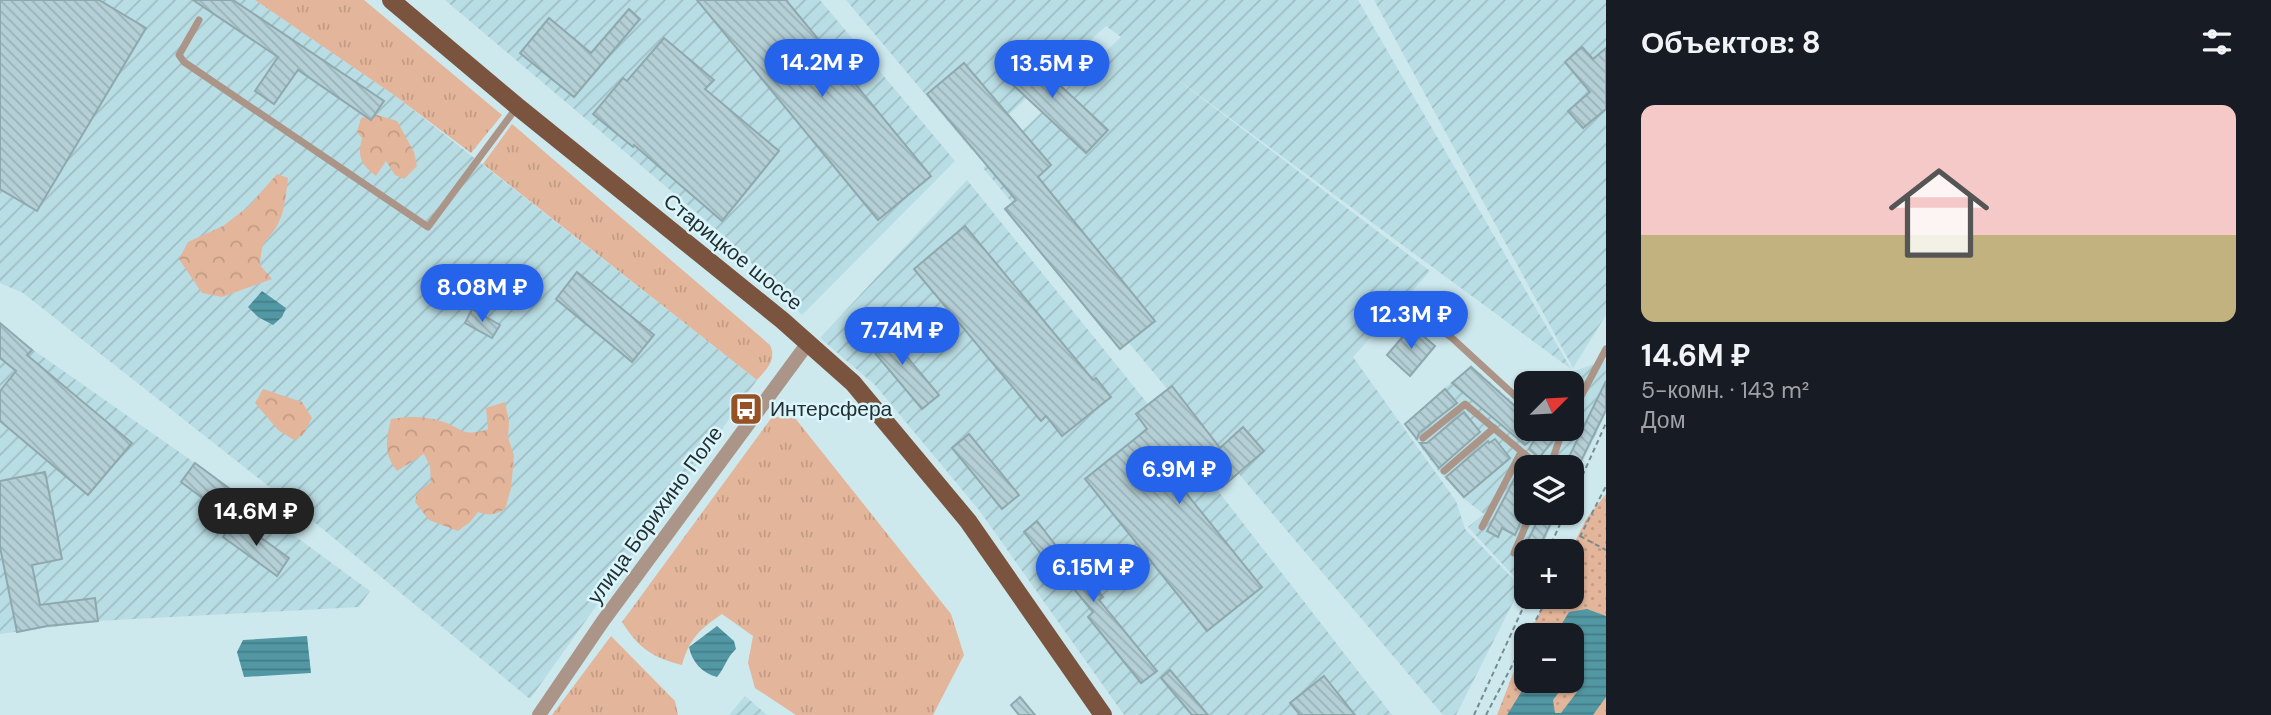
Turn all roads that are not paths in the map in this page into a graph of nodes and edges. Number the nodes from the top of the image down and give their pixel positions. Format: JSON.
{"nodes":[{"id":1,"x":391,"y":0,"type":"edge"},
{"id":2,"x":199,"y":20,"type":"dead end"},
{"id":3,"x":518,"y":107,"type":"junction"},
{"id":4,"x":1415,"y":310,"type":"dead end"},
{"id":5,"x":808,"y":343,"type":"junction"},
{"id":6,"x":1606,"y":349,"type":"edge"},
{"id":7,"x":1584,"y":390,"type":"edge"},
{"id":8,"x":1514,"y":395,"type":"edge"},
{"id":9,"x":1494,"y":428,"type":"junction"},
{"id":10,"x":1423,"y":438,"type":"dead end"},
{"id":11,"x":1521,"y":452,"type":"junction"},
{"id":12,"x":1525,"y":455,"type":"edge"},
{"id":13,"x":1444,"y":471,"type":"dead end"},
{"id":14,"x":1482,"y":527,"type":"dead end"},
{"id":15,"x":539,"y":715,"type":"edge"},
{"id":16,"x":1103,"y":715,"type":"edge"}],
"edges":[{"from":1,"to":3,"type":"main road","name":"Старицкое шоссе"},
{"from":2,"to":3,"type":"lane"},
{"from":3,"to":5,"type":"main road","name":"Старицкое шоссе"},
{"from":4,"to":8,"type":"lane"},
{"from":5,"to":15,"type":"street","name":"улица Борихино Поле"},
{"from":5,"to":16,"type":"main road","name":"Старицкое шоссе"},
{"from":6,"to":7,"type":"lane"},
{"from":9,"to":10,"type":"lane"},
{"from":9,"to":11,"type":"lane"},
{"from":9,"to":13,"type":"lane"},
{"from":11,"to":12,"type":"lane"},
{"from":11,"to":14,"type":"lane"}]}
